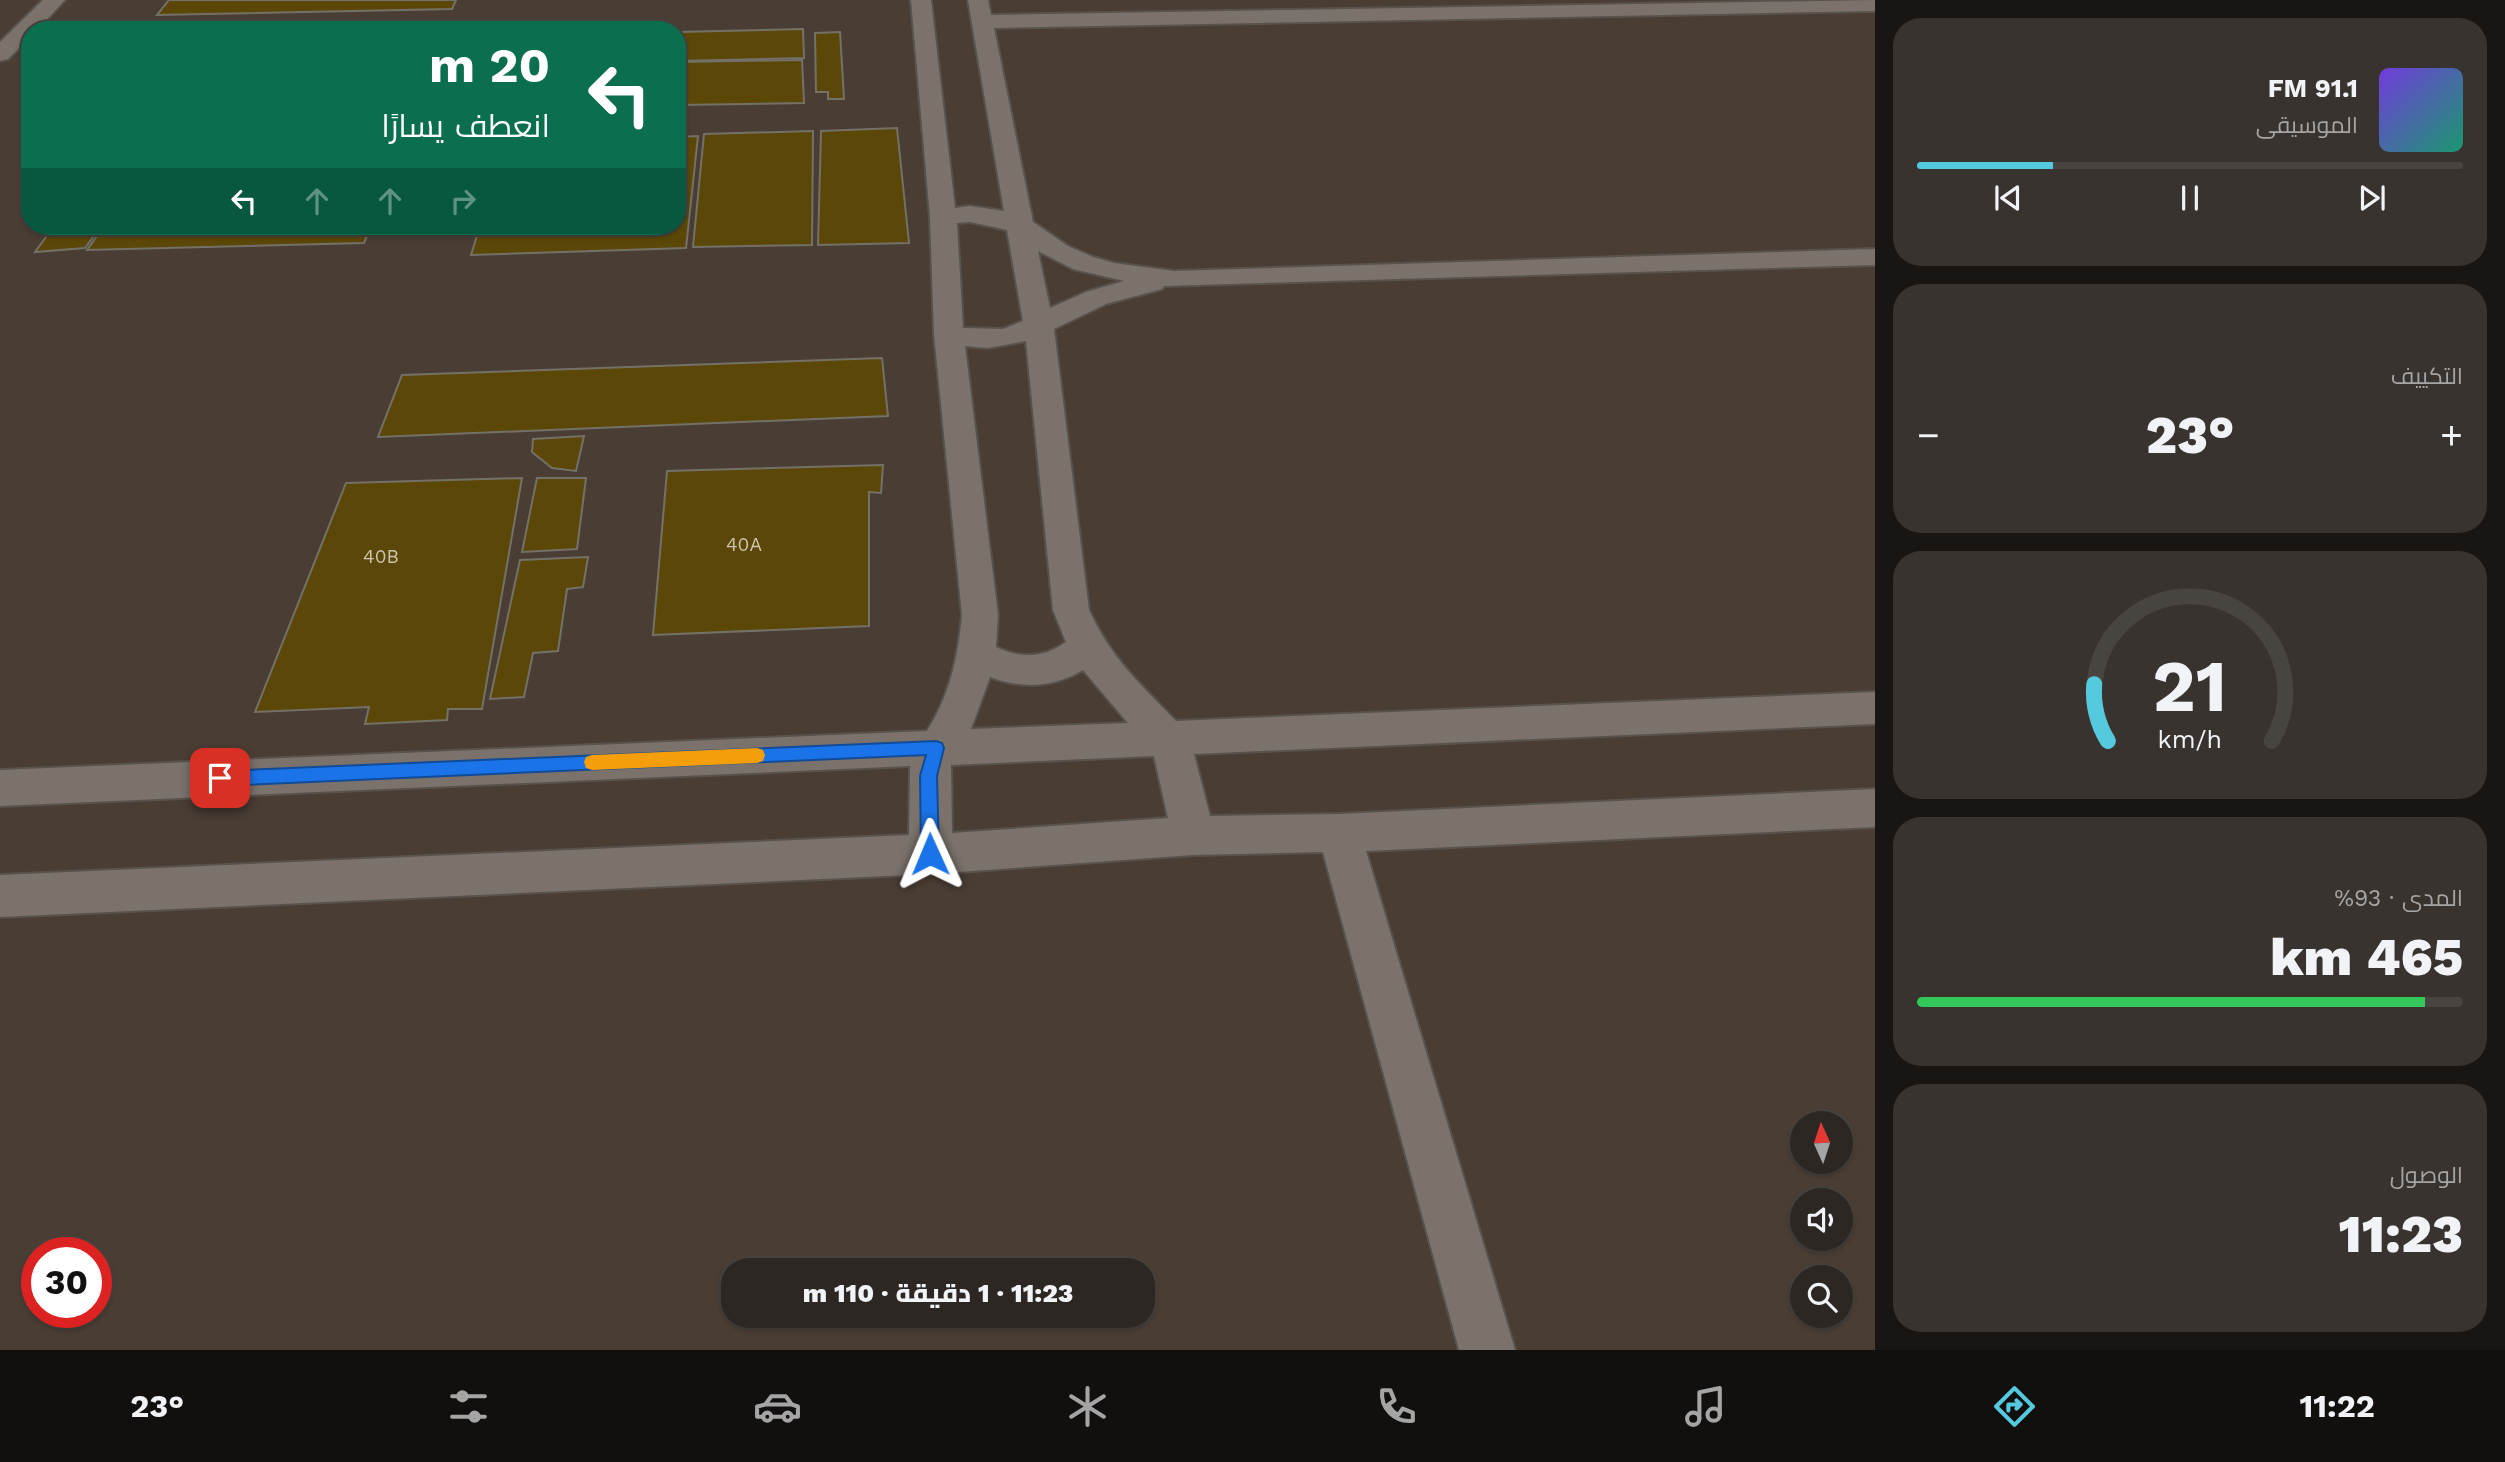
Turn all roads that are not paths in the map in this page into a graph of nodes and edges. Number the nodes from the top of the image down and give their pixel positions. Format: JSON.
{"nodes":[{"id":1,"x":55,"y":0,"type":"edge"},
{"id":2,"x":921,"y":0,"type":"edge"},
{"id":3,"x":1772,"y":3,"type":"edge"},
{"id":4,"x":1875,"y":5,"type":"edge"},
{"id":5,"x":34,"y":21,"type":"edge"},
{"id":6,"x":965,"y":29,"type":"edge"},
{"id":7,"x":21,"y":33,"type":"edge"},
{"id":8,"x":0,"y":54,"type":"edge"},
{"id":9,"x":943,"y":217,"type":"junction"},
{"id":10,"x":1020,"y":225,"type":"junction"},
{"id":11,"x":1875,"y":257,"type":"edge"},
{"id":12,"x":1174,"y":279,"type":"junction"},
{"id":13,"x":1039,"y":327,"type":"junction"},
{"id":14,"x":949,"y":334,"type":"junction"},
{"id":15,"x":1087,"y":647,"type":"junction"},
{"id":16,"x":977,"y":655,"type":"junction"},
{"id":17,"x":1875,"y":708,"type":"edge"},
{"id":18,"x":1167,"y":738,"type":"junction"},
{"id":19,"x":936,"y":748,"type":"junction"},
{"id":20,"x":0,"y":788,"type":"edge"},
{"id":21,"x":1875,"y":808,"type":"edge"},
{"id":22,"x":1339,"y":833,"type":"junction"},
{"id":23,"x":1193,"y":836,"type":"junction"},
{"id":24,"x":930,"y":854,"type":"junction"},
{"id":25,"x":0,"y":896,"type":"edge"},
{"id":26,"x":1487,"y":1350,"type":"edge"}],
"edges":[{"from":1,"to":5,"type":"street"},
{"from":2,"to":6,"type":"street"},
{"from":3,"to":4,"type":"street"},
{"from":3,"to":6,"type":"street"},
{"from":6,"to":9,"type":"street"},
{"from":6,"to":10,"type":"street"},
{"from":7,"to":8,"type":"street"},
{"from":9,"to":10,"type":"street"},
{"from":9,"to":14,"type":"street"},
{"from":10,"to":12,"type":"street"},
{"from":10,"to":13,"type":"street"},
{"from":11,"to":12,"type":"street"},
{"from":12,"to":13,"type":"street"},
{"from":13,"to":14,"type":"street"},
{"from":13,"to":15,"type":"street"},
{"from":14,"to":16,"type":"street"},
{"from":15,"to":16,"type":"street"},
{"from":15,"to":18,"type":"street"},
{"from":16,"to":19,"type":"street"},
{"from":17,"to":18,"type":"street"},
{"from":18,"to":19,"type":"street"},
{"from":18,"to":23,"type":"street"},
{"from":19,"to":20,"type":"street"},
{"from":19,"to":24,"type":"street"},
{"from":21,"to":22,"type":"street"},
{"from":22,"to":23,"type":"street"},
{"from":22,"to":26,"type":"street"},
{"from":23,"to":24,"type":"street"},
{"from":24,"to":25,"type":"street"}]}
